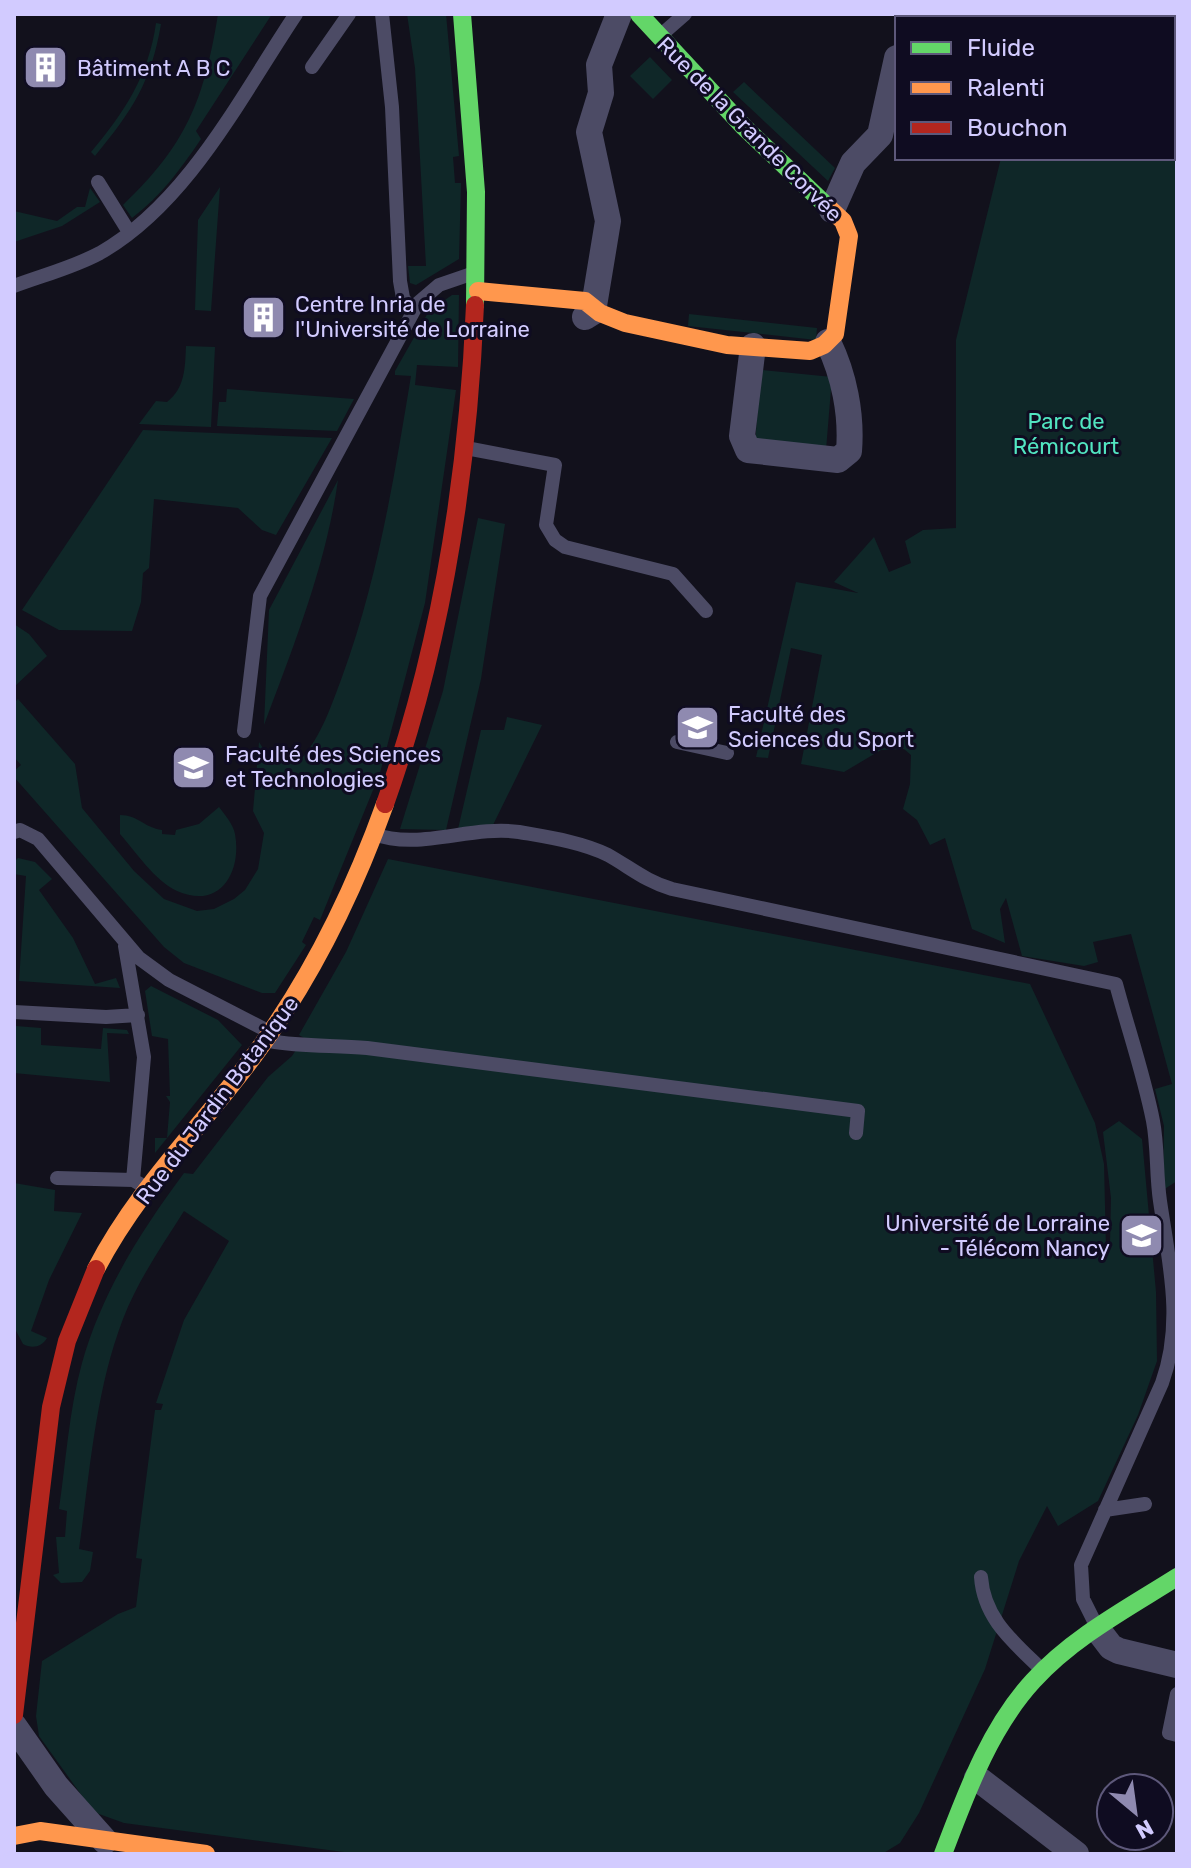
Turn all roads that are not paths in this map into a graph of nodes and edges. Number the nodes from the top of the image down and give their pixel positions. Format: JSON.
{"nodes":[{"id":1,"x":296,"y":14,"type":"edge"},
{"id":2,"x":349,"y":14,"type":"edge"},
{"id":3,"x":382,"y":14,"type":"edge"},
{"id":4,"x":462,"y":14,"type":"edge"},
{"id":5,"x":619,"y":14,"type":"edge"},
{"id":6,"x":639,"y":14,"type":"edge"},
{"id":7,"x":685,"y":14,"type":"edge"},
{"id":8,"x":659,"y":37,"type":"junction"},
{"id":9,"x":312,"y":67,"type":"dead end"},
{"id":10,"x":895,"y":67,"type":"edge"},
{"id":11,"x":98,"y":182,"type":"dead end"},
{"id":12,"x":832,"y":210,"type":"junction"},
{"id":13,"x":129,"y":232,"type":"junction"},
{"id":14,"x":14,"y":286,"type":"edge"},
{"id":15,"x":478,"y":291,"type":"junction"},
{"id":16,"x":413,"y":312,"type":"junction"},
{"id":17,"x":593,"y":312,"type":"junction"},
{"id":18,"x":828,"y":342,"type":"junction"},
{"id":19,"x":753,"y":346,"type":"junction"},
{"id":20,"x":466,"y":448,"type":"junction"},
{"id":21,"x":706,"y":611,"type":"dead end"},
{"id":22,"x":244,"y":731,"type":"dead end"},
{"id":23,"x":677,"y":742,"type":"dead end"},
{"id":24,"x":727,"y":753,"type":"dead end"},
{"id":25,"x":14,"y":832,"type":"edge"},
{"id":26,"x":374,"y":834,"type":"junction"},
{"id":27,"x":125,"y":946,"type":"junction"},
{"id":28,"x":14,"y":1012,"type":"edge"},
{"id":29,"x":138,"y":1015,"type":"junction"},
{"id":30,"x":268,"y":1036,"type":"junction"},
{"id":31,"x":856,"y":1133,"type":"dead end"},
{"id":32,"x":57,"y":1178,"type":"dead end"},
{"id":33,"x":142,"y":1185,"type":"junction"},
{"id":34,"x":1145,"y":1504,"type":"dead end"},
{"id":35,"x":1105,"y":1510,"type":"junction"},
{"id":36,"x":981,"y":1577,"type":"dead end"},
{"id":37,"x":1177,"y":1577,"type":"edge"},
{"id":38,"x":1098,"y":1630,"type":"junction"},
{"id":39,"x":18,"y":1646,"type":"edge"},
{"id":40,"x":1177,"y":1665,"type":"edge"},
{"id":41,"x":1044,"y":1671,"type":"junction"},
{"id":42,"x":1177,"y":1694,"type":"edge"},
{"id":43,"x":14,"y":1715,"type":"edge"},
{"id":44,"x":14,"y":1726,"type":"edge"},
{"id":45,"x":1177,"y":1735,"type":"edge"},
{"id":46,"x":977,"y":1778,"type":"junction"},
{"id":47,"x":14,"y":1836,"type":"edge"},
{"id":48,"x":105,"y":1841,"type":"junction"},
{"id":49,"x":14,"y":1848,"type":"edge"},
{"id":50,"x":943,"y":1853,"type":"edge"},
{"id":51,"x":26,"y":1854,"type":"edge"},
{"id":52,"x":206,"y":1854,"type":"edge"},
{"id":53,"x":1076,"y":1854,"type":"edge"}],
"edges":[{"from":1,"to":13,"type":"lane"},
{"from":2,"to":9,"type":"lane"},
{"from":3,"to":16,"type":"lane"},
{"from":4,"to":15,"type":"street","name":"Rue du Jardin Botanique"},
{"from":5,"to":17,"type":"street"},
{"from":6,"to":8,"type":"street","name":"Rue de la Grande Corvée"},
{"from":7,"to":8,"type":"lane"},
{"from":8,"to":12,"type":"street","name":"Rue de la Grande Corvée"},
{"from":10,"to":12,"type":"street"},
{"from":11,"to":13,"type":"lane"},
{"from":12,"to":18,"type":"street","name":"Rue de la Grande Corvée"},
{"from":13,"to":14,"type":"lane"},
{"from":15,"to":16,"type":"lane"},
{"from":15,"to":17,"type":"street"},
{"from":15,"to":20,"type":"street","name":"Rue du Jardin Botanique"},
{"from":16,"to":22,"type":"lane"},
{"from":17,"to":19,"type":"street"},
{"from":18,"to":19,"type":"street"},
{"from":18,"to":19,"type":"street"},
{"from":20,"to":21,"type":"lane"},
{"from":20,"to":26,"type":"street","name":"Rue du Jardin Botanique"},
{"from":23,"to":24,"type":"lane"},
{"from":25,"to":27,"type":"lane"},
{"from":26,"to":30,"type":"street","name":"Rue du Jardin Botanique"},
{"from":26,"to":35,"type":"lane"},
{"from":27,"to":29,"type":"lane"},
{"from":27,"to":30,"type":"lane"},
{"from":28,"to":29,"type":"lane"},
{"from":29,"to":33,"type":"lane"},
{"from":30,"to":31,"type":"lane"},
{"from":30,"to":33,"type":"street","name":"Rue du Jardin Botanique"},
{"from":32,"to":33,"type":"lane"},
{"from":33,"to":39,"type":"street","name":"Rue du Jardin Botanique"},
{"from":34,"to":35,"type":"lane"},
{"from":35,"to":38,"type":"lane"},
{"from":36,"to":41,"type":"lane"},
{"from":37,"to":38,"type":"street"},
{"from":38,"to":40,"type":"street"},
{"from":38,"to":41,"type":"street"},
{"from":39,"to":43,"type":"street","name":"Rue du Jardin Botanique"},
{"from":41,"to":46,"type":"street"},
{"from":42,"to":45,"type":"lane"},
{"from":44,"to":48,"type":"street"},
{"from":46,"to":50,"type":"street"},
{"from":46,"to":53,"type":"street"},
{"from":47,"to":48,"type":"street"},
{"from":48,"to":52,"type":"street"},
{"from":49,"to":51,"type":"street"}]}
